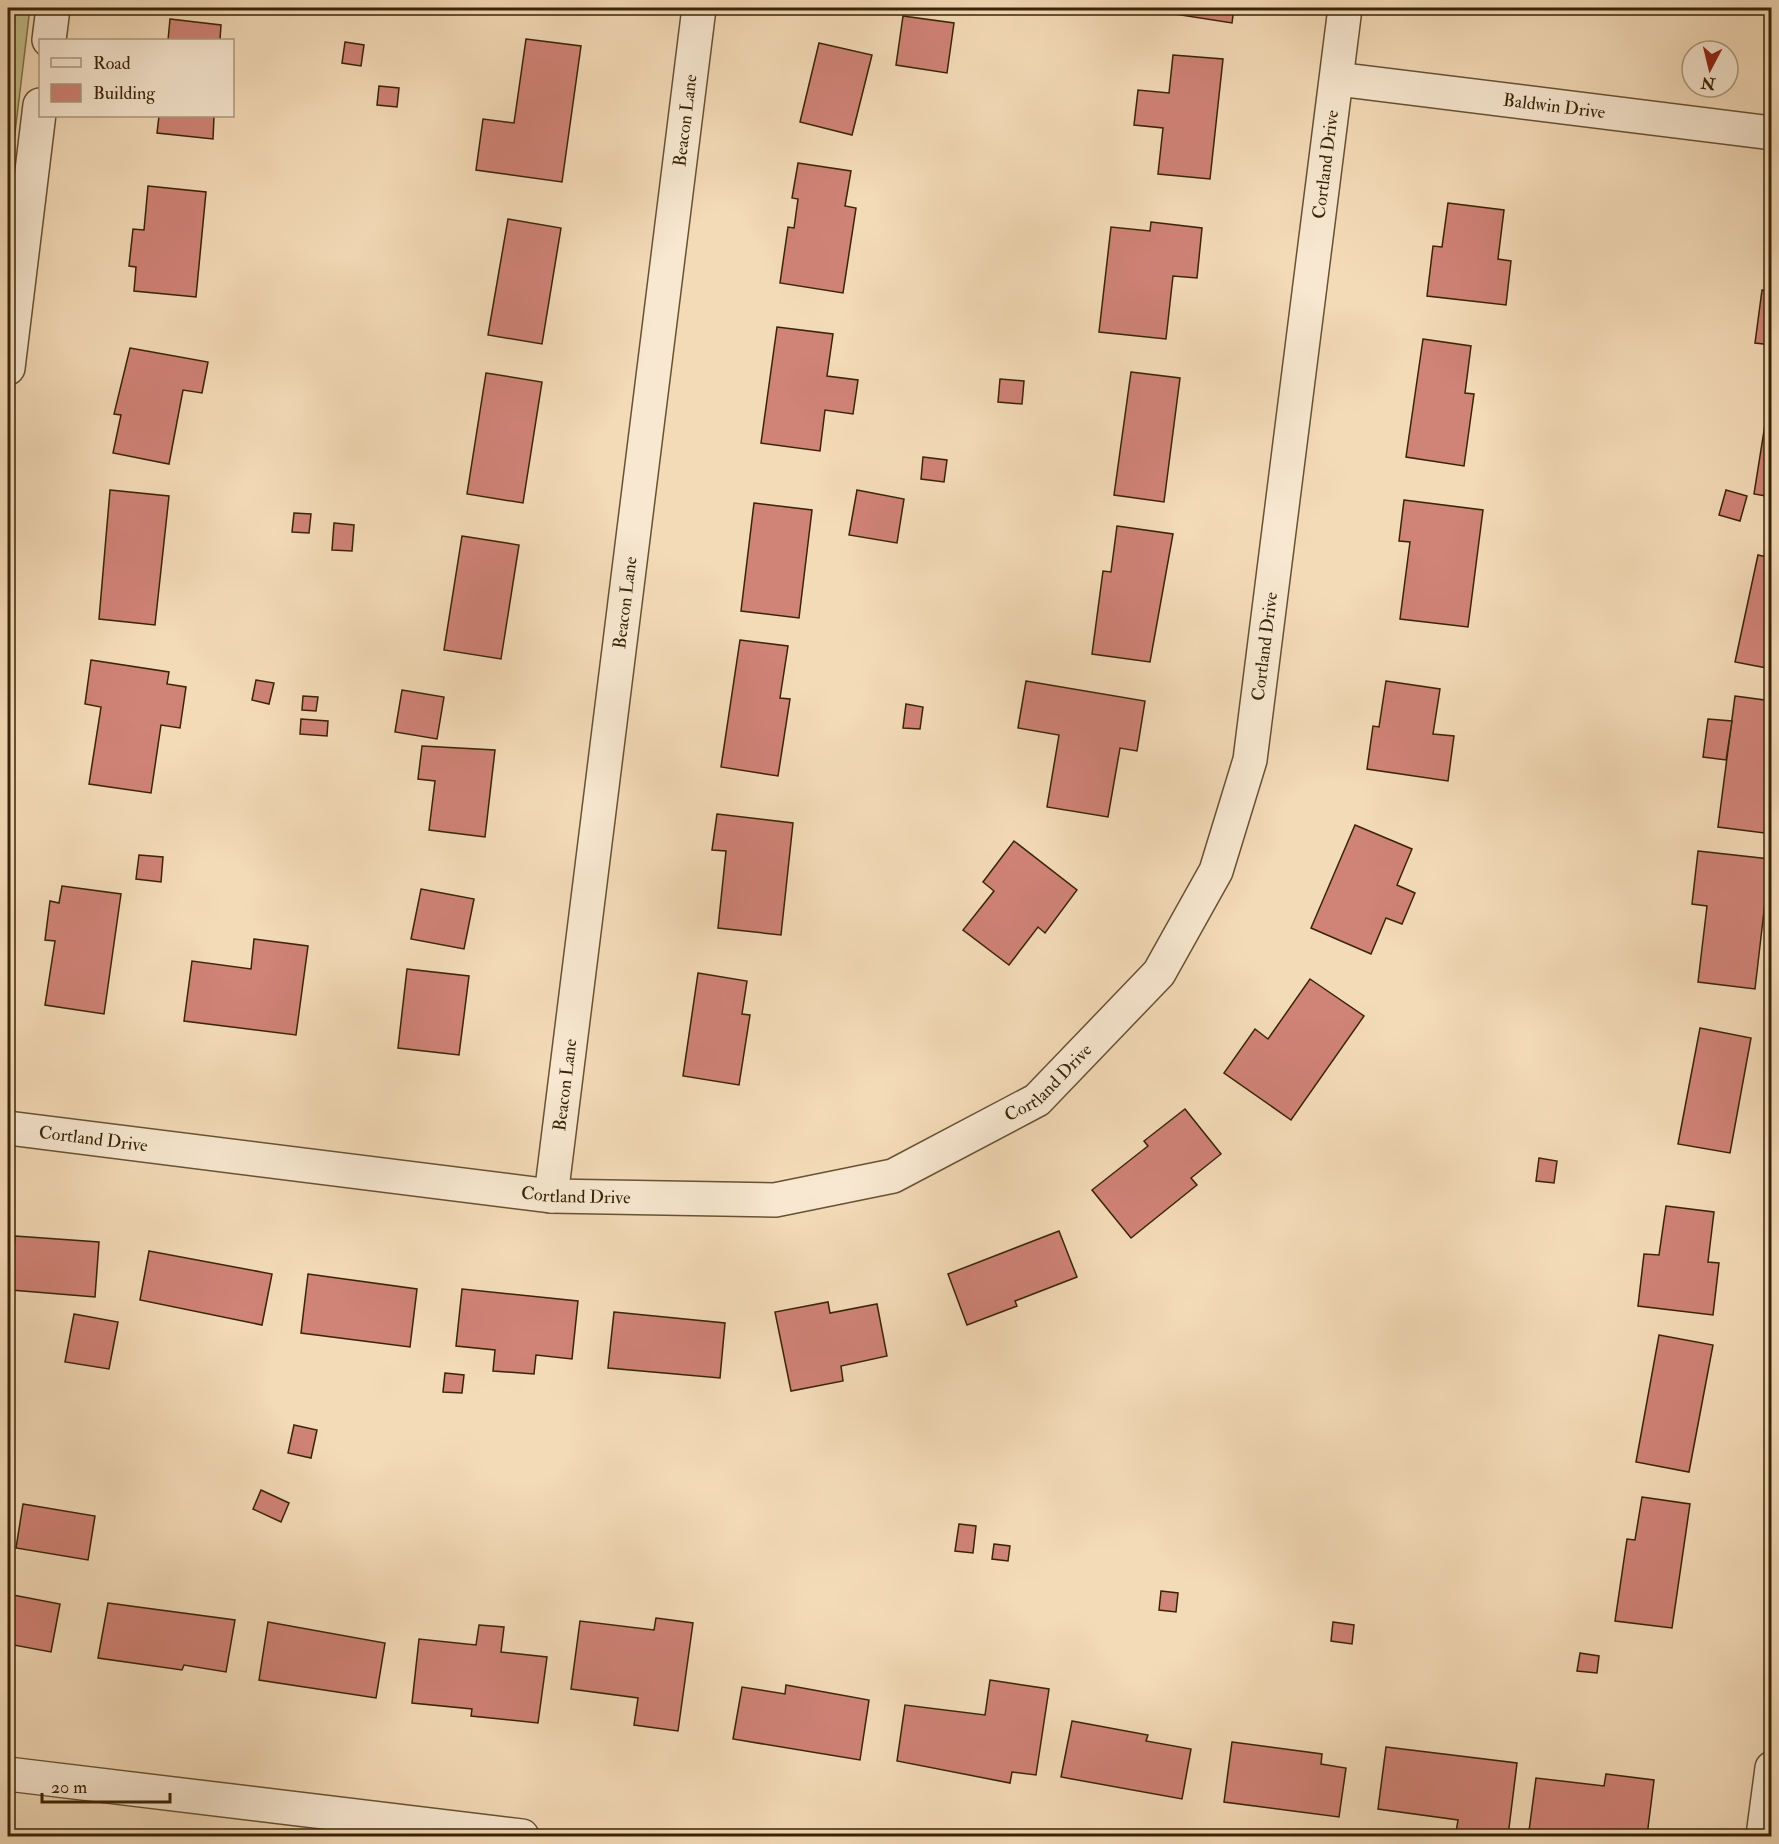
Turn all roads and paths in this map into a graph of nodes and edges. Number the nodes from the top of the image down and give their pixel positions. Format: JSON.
{"nodes":[{"id":1,"x":53,"y":8,"type":"edge"},
{"id":2,"x":699,"y":8,"type":"edge"},
{"id":3,"x":1345,"y":8,"type":"edge"},
{"id":4,"x":49,"y":39,"type":"edge"},
{"id":5,"x":1337,"y":79,"type":"junction"},
{"id":6,"x":39,"y":113,"type":"edge"},
{"id":7,"x":1772,"y":133,"type":"edge"},
{"id":8,"x":8,"y":368,"type":"edge"},
{"id":9,"x":8,"y":1128,"type":"edge"},
{"id":10,"x":551,"y":1196,"type":"junction"},
{"id":11,"x":1772,"y":1768,"type":"edge"},
{"id":12,"x":8,"y":1774,"type":"edge"},
{"id":13,"x":448,"y":1832,"type":"edge"},
{"id":14,"x":522,"y":1836,"type":"edge"},
{"id":15,"x":1763,"y":1836,"type":"edge"}],
"edges":[{"from":1,"to":4,"type":"street"},
{"from":2,"to":10,"type":"street","name":"Beacon Lane"},
{"from":3,"to":5,"type":"street","name":"Cortland Drive"},
{"from":5,"to":7,"type":"street","name":"Baldwin Drive"},
{"from":5,"to":10,"type":"street","name":"Cortland Drive"},
{"from":6,"to":8,"type":"street"},
{"from":9,"to":10,"type":"street","name":"Cortland Drive"},
{"from":11,"to":15,"type":"street"},
{"from":12,"to":13,"type":"street"},
{"from":13,"to":14,"type":"street"}]}
